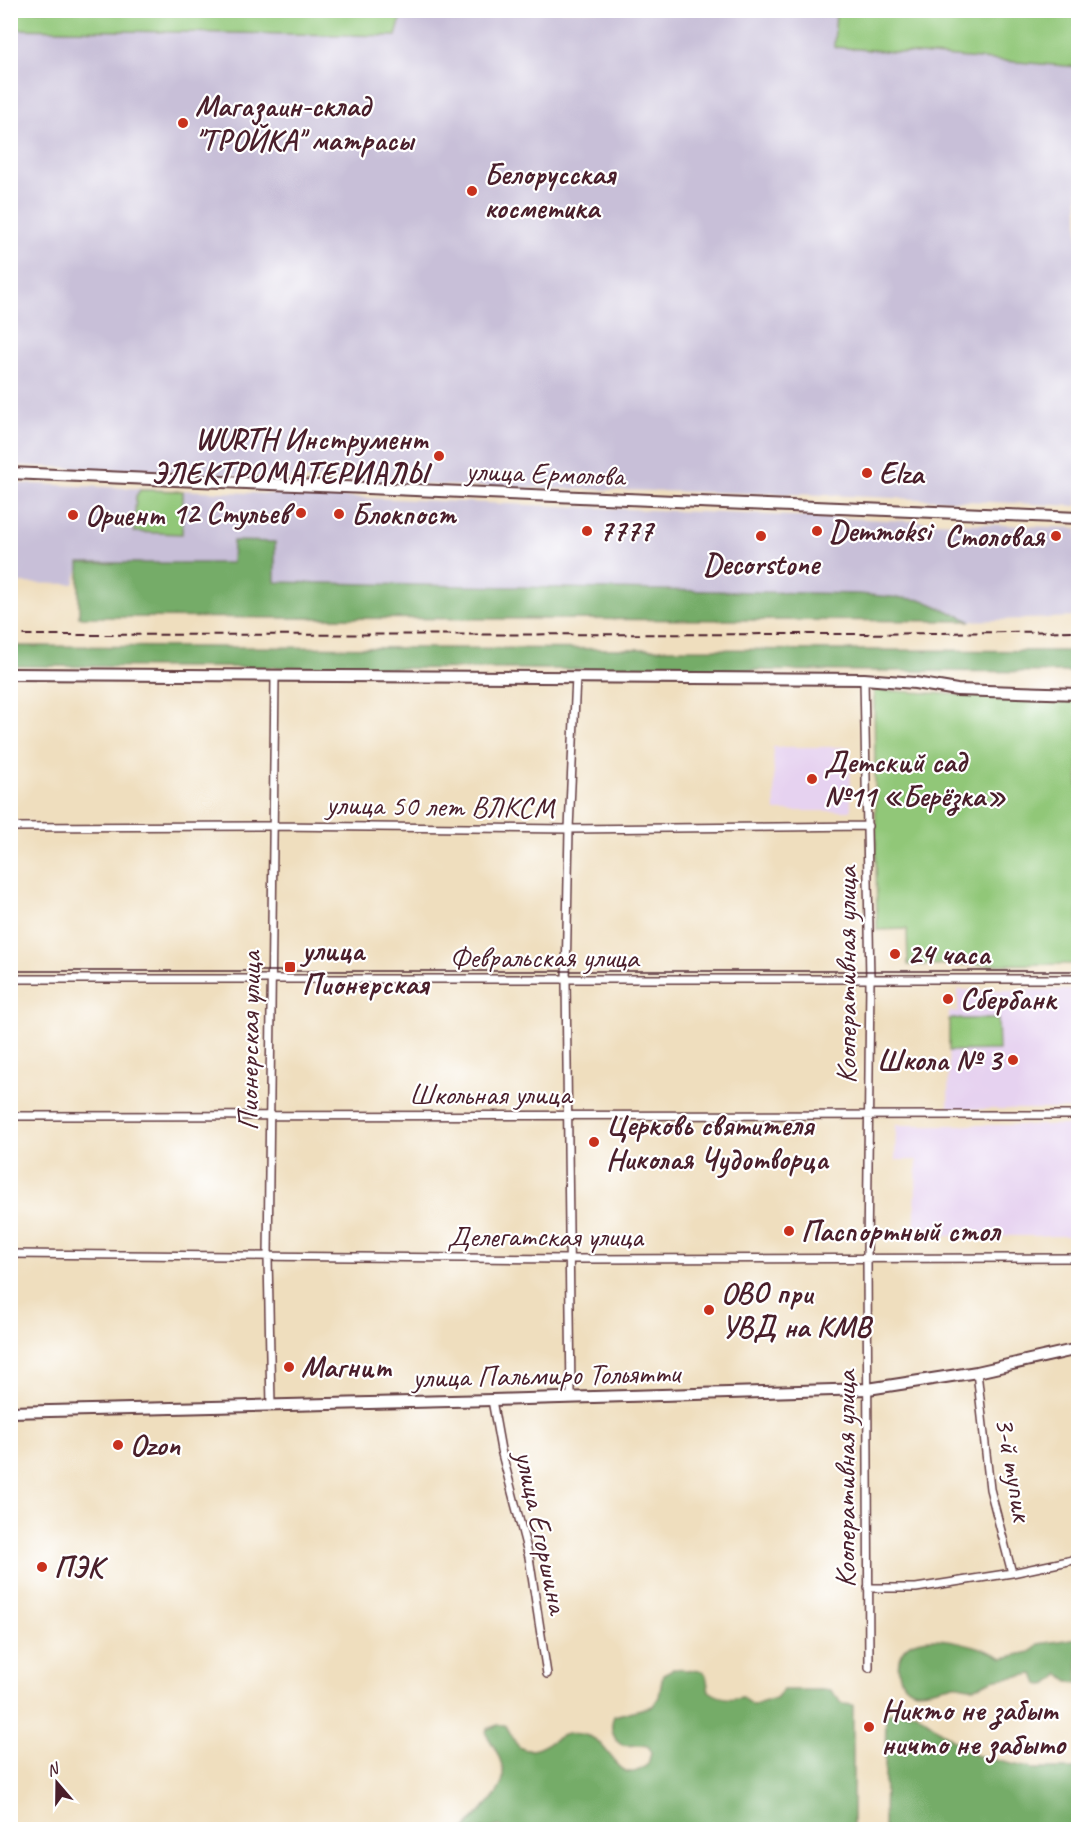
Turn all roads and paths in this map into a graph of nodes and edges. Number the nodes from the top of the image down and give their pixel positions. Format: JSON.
{"nodes":[{"id":1,"x":10,"y":473,"type":"edge"},
{"id":2,"x":1078,"y":518,"type":"edge"},
{"id":3,"x":10,"y":674,"type":"edge"},
{"id":4,"x":576,"y":677,"type":"junction"},
{"id":5,"x":275,"y":678,"type":"junction"},
{"id":6,"x":864,"y":679,"type":"junction"},
{"id":7,"x":1078,"y":694,"type":"edge"},
{"id":8,"x":274,"y":826,"type":"junction"},
{"id":9,"x":868,"y":826,"type":"junction"},
{"id":10,"x":10,"y":827,"type":"edge"},
{"id":11,"x":568,"y":830,"type":"junction"},
{"id":12,"x":10,"y":979,"type":"edge"},
{"id":13,"x":870,"y":979,"type":"junction"},
{"id":14,"x":1078,"y":979,"type":"edge"},
{"id":15,"x":272,"y":980,"type":"junction"},
{"id":16,"x":566,"y":980,"type":"junction"},
{"id":17,"x":1078,"y":1115,"type":"edge"},
{"id":18,"x":10,"y":1116,"type":"edge"},
{"id":19,"x":569,"y":1116,"type":"junction"},
{"id":20,"x":270,"y":1117,"type":"junction"},
{"id":21,"x":868,"y":1117,"type":"junction"},
{"id":22,"x":10,"y":1254,"type":"edge"},
{"id":23,"x":268,"y":1257,"type":"junction"},
{"id":24,"x":867,"y":1258,"type":"junction"},
{"id":25,"x":1078,"y":1258,"type":"edge"},
{"id":26,"x":570,"y":1259,"type":"junction"},
{"id":27,"x":1078,"y":1349,"type":"edge"},
{"id":28,"x":977,"y":1372,"type":"junction"},
{"id":29,"x":868,"y":1389,"type":"junction"},
{"id":30,"x":571,"y":1396,"type":"junction"},
{"id":31,"x":492,"y":1400,"type":"junction"},
{"id":32,"x":271,"y":1406,"type":"junction"},
{"id":33,"x":10,"y":1412,"type":"edge"},
{"id":34,"x":1078,"y":1559,"type":"edge"},
{"id":35,"x":1012,"y":1573,"type":"junction"},
{"id":36,"x":868,"y":1588,"type":"junction"},
{"id":37,"x":869,"y":1668,"type":"dead end"},
{"id":38,"x":547,"y":1674,"type":"dead end"}],
"edges":[{"from":1,"to":2,"type":"street","name":"улица Ермолова"},
{"from":3,"to":5,"type":"street"},
{"from":4,"to":5,"type":"street"},
{"from":4,"to":6,"type":"street"},
{"from":4,"to":11,"type":"street"},
{"from":5,"to":8,"type":"street","name":"Пионерская улица"},
{"from":6,"to":7,"type":"street"},
{"from":6,"to":9,"type":"street","name":"Кооперативная улица"},
{"from":8,"to":10,"type":"street","name":"улица 50 лет ВЛКСМ"},
{"from":8,"to":11,"type":"street","name":"улица 50 лет ВЛКСМ"},
{"from":8,"to":15,"type":"street","name":"Пионерская улица"},
{"from":9,"to":11,"type":"street","name":"улица 50 лет ВЛКСМ"},
{"from":9,"to":13,"type":"street","name":"Кооперативная улица"},
{"from":11,"to":16,"type":"street"},
{"from":12,"to":15,"type":"street","name":"Февральская улица"},
{"from":13,"to":14,"type":"street","name":"Февральская улица"},
{"from":13,"to":16,"type":"street","name":"Февральская улица"},
{"from":13,"to":21,"type":"street","name":"Кооперативная улица"},
{"from":15,"to":16,"type":"street","name":"Февральская улица"},
{"from":15,"to":20,"type":"street","name":"Пионерская улица"},
{"from":16,"to":19,"type":"street"},
{"from":17,"to":21,"type":"street","name":"Школьная улица"},
{"from":18,"to":20,"type":"street","name":"Школьная улица"},
{"from":19,"to":20,"type":"street","name":"Школьная улица"},
{"from":19,"to":21,"type":"street","name":"Школьная улица"},
{"from":19,"to":26,"type":"street"},
{"from":20,"to":23,"type":"street","name":"Пионерская улица"},
{"from":21,"to":24,"type":"street","name":"Кооперативная улица"},
{"from":22,"to":23,"type":"street","name":"Делегатская улица"},
{"from":23,"to":26,"type":"street","name":"Делегатская улица"},
{"from":23,"to":32,"type":"street","name":"Пионерская улица"},
{"from":24,"to":25,"type":"street","name":"Делегатская улица"},
{"from":24,"to":26,"type":"street","name":"Делегатская улица"},
{"from":24,"to":29,"type":"street","name":"Кооперативная улица"},
{"from":26,"to":30,"type":"street"},
{"from":27,"to":28,"type":"street","name":"улица Пальмиро Тольятти"},
{"from":28,"to":29,"type":"street","name":"улица Пальмиро Тольятти"},
{"from":28,"to":35,"type":"street","name":"3-й тупик"},
{"from":29,"to":30,"type":"street","name":"улица Пальмиро Тольятти"},
{"from":29,"to":36,"type":"street","name":"Кооперативная улица"},
{"from":30,"to":31,"type":"street","name":"улица Пальмиро Тольятти"},
{"from":31,"to":32,"type":"street","name":"улица Пальмиро Тольятти"},
{"from":31,"to":38,"type":"street","name":"улица Егоршина"},
{"from":32,"to":33,"type":"street","name":"улица Пальмиро Тольятти"},
{"from":34,"to":35,"type":"street"},
{"from":35,"to":36,"type":"street"},
{"from":36,"to":37,"type":"street","name":"Кооперативная улица"}]}
